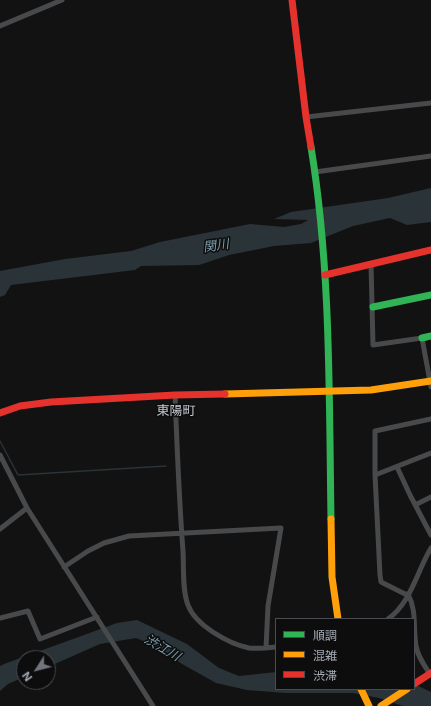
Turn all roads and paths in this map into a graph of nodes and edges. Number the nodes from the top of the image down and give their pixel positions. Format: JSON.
{"nodes":[{"id":1,"x":61,"y":0,"type":"edge"},
{"id":2,"x":292,"y":0,"type":"edge"},
{"id":3,"x":0,"y":26,"type":"edge"},
{"id":4,"x":431,"y":103,"type":"edge"},
{"id":5,"x":306,"y":117,"type":"junction"},
{"id":6,"x":431,"y":156,"type":"edge"},
{"id":7,"x":315,"y":172,"type":"junction"},
{"id":8,"x":431,"y":250,"type":"edge"},
{"id":9,"x":372,"y":264,"type":"junction"},
{"id":10,"x":325,"y":272,"type":"junction"},
{"id":11,"x":431,"y":295,"type":"edge"},
{"id":12,"x":373,"y":307,"type":"junction"},
{"id":13,"x":431,"y":336,"type":"edge"},
{"id":14,"x":422,"y":338,"type":"junction"},
{"id":15,"x":431,"y":383,"type":"edge"},
{"id":16,"x":329,"y":391,"type":"junction"},
{"id":17,"x":175,"y":395,"type":"junction"},
{"id":18,"x":0,"y":413,"type":"edge"},
{"id":19,"x":431,"y":419,"type":"edge"},
{"id":20,"x":431,"y":453,"type":"edge"},
{"id":21,"x":0,"y":456,"type":"edge"},
{"id":22,"x":396,"y":467,"type":"junction"},
{"id":23,"x":375,"y":475,"type":"junction"},
{"id":24,"x":431,"y":497,"type":"edge"},
{"id":25,"x":415,"y":505,"type":"junction"},
{"id":26,"x":27,"y":508,"type":"junction"},
{"id":27,"x":0,"y":529,"type":"edge"},
{"id":28,"x":181,"y":532,"type":"junction"},
{"id":29,"x":431,"y":535,"type":"edge"},
{"id":30,"x":431,"y":548,"type":"edge"},
{"id":31,"x":64,"y":567,"type":"junction"},
{"id":32,"x":408,"y":594,"type":"junction"},
{"id":33,"x":96,"y":617,"type":"junction"},
{"id":34,"x":0,"y":618,"type":"edge"},
{"id":35,"x":338,"y":618,"type":"edge"},
{"id":36,"x":389,"y":618,"type":"edge"},
{"id":37,"x":415,"y":618,"type":"edge"},
{"id":38,"x":415,"y":626,"type":"edge"},
{"id":39,"x":275,"y":647,"type":"edge"},
{"id":40,"x":266,"y":648,"type":"junction"},
{"id":41,"x":430,"y":674,"type":"edge"},
{"id":42,"x":415,"y":683,"type":"edge"},
{"id":43,"x":362,"y":690,"type":"edge"},
{"id":44,"x":405,"y":690,"type":"edge"},
{"id":45,"x":384,"y":704,"type":"edge"},
{"id":46,"x":369,"y":705,"type":"edge"},
{"id":47,"x":153,"y":706,"type":"edge"}],
"edges":[{"from":1,"to":3,"type":"street"},
{"from":2,"to":5,"type":"main road"},
{"from":4,"to":5,"type":"street"},
{"from":5,"to":7,"type":"main road"},
{"from":6,"to":7,"type":"street"},
{"from":7,"to":10,"type":"main road"},
{"from":8,"to":9,"type":"main road"},
{"from":9,"to":10,"type":"main road"},
{"from":9,"to":12,"type":"street"},
{"from":10,"to":16,"type":"main road"},
{"from":11,"to":12,"type":"main road"},
{"from":12,"to":14,"type":"street"},
{"from":13,"to":14,"type":"main road"},
{"from":14,"to":15,"type":"street"},
{"from":15,"to":16,"type":"main road"},
{"from":16,"to":17,"type":"main road"},
{"from":16,"to":35,"type":"main road"},
{"from":17,"to":18,"type":"main road"},
{"from":17,"to":28,"type":"street"},
{"from":19,"to":23,"type":"street"},
{"from":20,"to":22,"type":"street"},
{"from":21,"to":26,"type":"street"},
{"from":22,"to":23,"type":"street"},
{"from":22,"to":25,"type":"street"},
{"from":23,"to":32,"type":"street"},
{"from":24,"to":25,"type":"street"},
{"from":25,"to":29,"type":"street"},
{"from":26,"to":27,"type":"street"},
{"from":26,"to":31,"type":"street"},
{"from":28,"to":31,"type":"street"},
{"from":28,"to":40,"type":"street"},
{"from":28,"to":40,"type":"street"},
{"from":30,"to":32,"type":"street"},
{"from":31,"to":33,"type":"street"},
{"from":32,"to":36,"type":"street"},
{"from":32,"to":37,"type":"street"},
{"from":33,"to":34,"type":"street"},
{"from":33,"to":47,"type":"street"},
{"from":38,"to":41,"type":"street"},
{"from":39,"to":40,"type":"street"},
{"from":41,"to":42,"type":"main road"},
{"from":43,"to":46,"type":"main road"},
{"from":44,"to":45,"type":"main road"}]}
